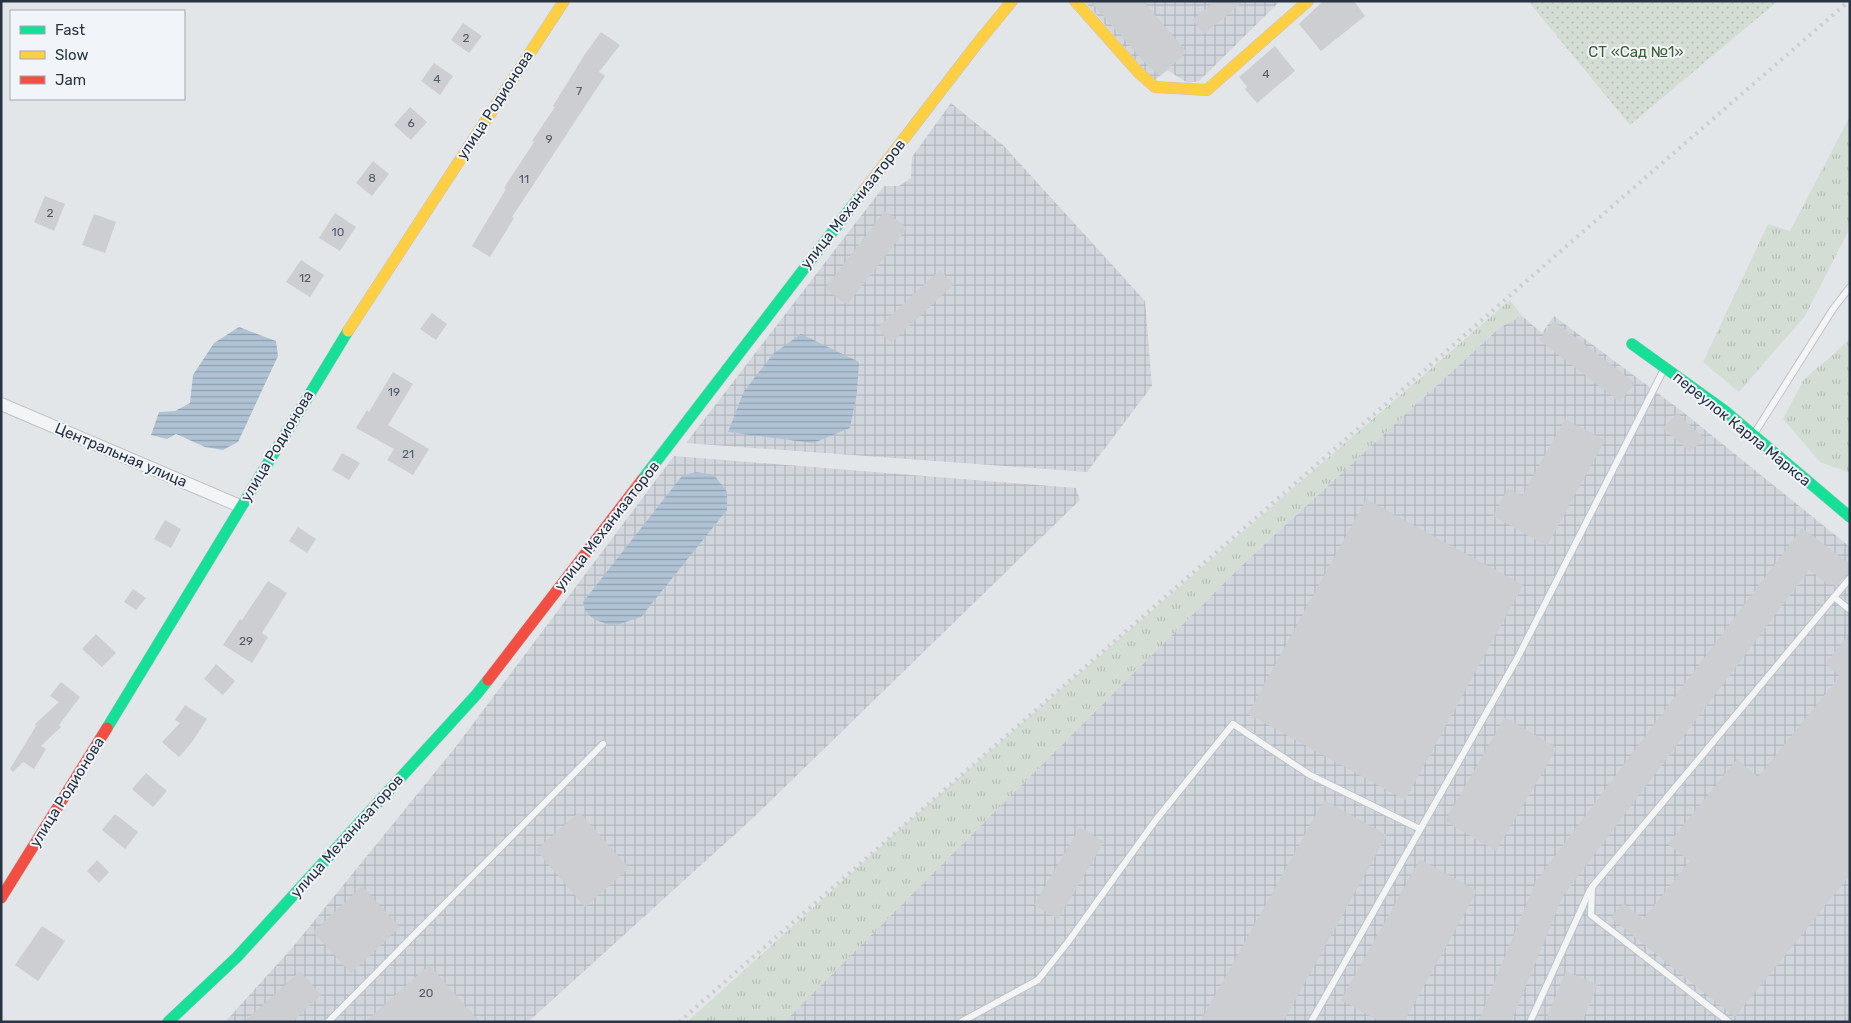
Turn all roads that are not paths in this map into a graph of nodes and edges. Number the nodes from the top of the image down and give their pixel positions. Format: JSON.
{"nodes":[{"id":1,"x":564,"y":1,"type":"edge"},
{"id":2,"x":1012,"y":1,"type":"edge"},
{"id":3,"x":1074,"y":1,"type":"edge"},
{"id":4,"x":1308,"y":1,"type":"edge"},
{"id":5,"x":1850,"y":287,"type":"edge"},
{"id":6,"x":1632,"y":344,"type":"dead end"},
{"id":7,"x":1665,"y":368,"type":"junction"},
{"id":8,"x":1,"y":404,"type":"edge"},
{"id":9,"x":1753,"y":436,"type":"junction"},
{"id":10,"x":240,"y":506,"type":"junction"},
{"id":11,"x":1850,"y":517,"type":"edge"},
{"id":12,"x":1850,"y":578,"type":"edge"},
{"id":13,"x":1834,"y":596,"type":"junction"},
{"id":14,"x":1850,"y":610,"type":"edge"},
{"id":15,"x":603,"y":744,"type":"dead end"},
{"id":16,"x":1420,"y":829,"type":"junction"},
{"id":17,"x":1592,"y":887,"type":"junction"},
{"id":18,"x":1,"y":898,"type":"edge"},
{"id":19,"x":168,"y":1022,"type":"edge"},
{"id":20,"x":328,"y":1022,"type":"edge"},
{"id":21,"x":961,"y":1022,"type":"edge"},
{"id":22,"x":1311,"y":1022,"type":"edge"},
{"id":23,"x":1530,"y":1022,"type":"edge"},
{"id":24,"x":1729,"y":1022,"type":"edge"}],
"edges":[{"from":1,"to":10,"type":"street","name":"улица Родионова"},
{"from":2,"to":19,"type":"street","name":"улица Механизаторов"},
{"from":3,"to":4,"type":"street"},
{"from":5,"to":9,"type":"lane"},
{"from":6,"to":7,"type":"street","name":"переулок Карла Маркса"},
{"from":7,"to":9,"type":"street","name":"переулок Карла Маркса"},
{"from":7,"to":16,"type":"lane"},
{"from":8,"to":10,"type":"street","name":"Центральная улица"},
{"from":9,"to":11,"type":"street","name":"переулок Карла Маркса"},
{"from":10,"to":18,"type":"street","name":"улица Родионова"},
{"from":12,"to":13,"type":"lane"},
{"from":13,"to":14,"type":"lane"},
{"from":13,"to":17,"type":"lane"},
{"from":15,"to":20,"type":"lane"},
{"from":16,"to":21,"type":"lane"},
{"from":16,"to":22,"type":"lane"},
{"from":17,"to":23,"type":"lane"},
{"from":17,"to":24,"type":"lane"}]}
